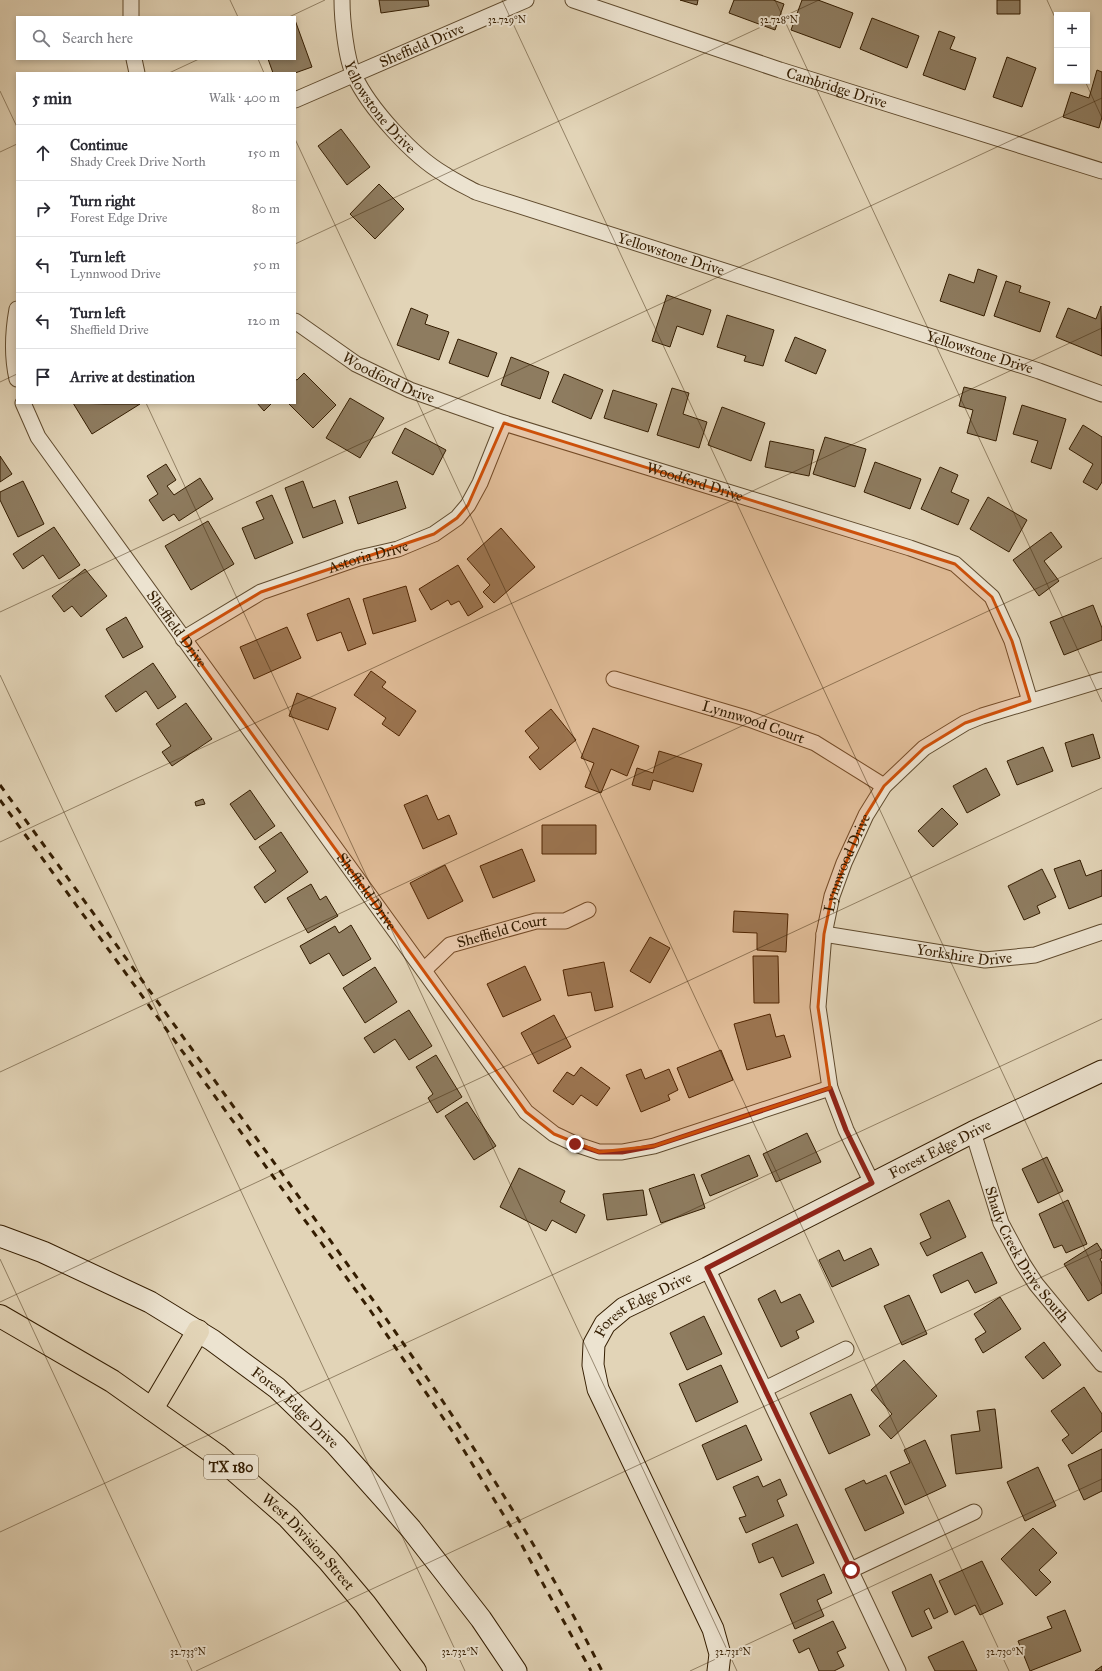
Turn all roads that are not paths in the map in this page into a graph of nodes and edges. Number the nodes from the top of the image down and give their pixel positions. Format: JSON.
{"nodes":[{"id":1,"x":131,"y":0,"type":"edge"},
{"id":2,"x":342,"y":0,"type":"edge"},
{"id":3,"x":526,"y":0,"type":"edge"},
{"id":4,"x":573,"y":0,"type":"edge"},
{"id":5,"x":131,"y":16,"type":"edge"},
{"id":6,"x":134,"y":60,"type":"edge"},
{"id":7,"x":137,"y":72,"type":"edge"},
{"id":8,"x":353,"y":74,"type":"junction"},
{"id":9,"x":296,"y":100,"type":"edge"},
{"id":10,"x":1102,"y":171,"type":"edge"},
{"id":11,"x":16,"y":314,"type":"edge"},
{"id":12,"x":296,"y":322,"type":"edge"},
{"id":13,"x":16,"y":374,"type":"edge"},
{"id":14,"x":1102,"y":394,"type":"edge"},
{"id":15,"x":23,"y":404,"type":"edge"},
{"id":16,"x":504,"y":423,"type":"junction"},
{"id":17,"x":183,"y":639,"type":"junction"},
{"id":18,"x":614,"y":679,"type":"dead end"},
{"id":19,"x":1102,"y":680,"type":"edge"},
{"id":20,"x":1030,"y":701,"type":"junction"},
{"id":21,"x":884,"y":786,"type":"junction"},
{"id":22,"x":588,"y":910,"type":"dead end"},
{"id":23,"x":1102,"y":932,"type":"edge"},
{"id":24,"x":824,"y":934,"type":"junction"},
{"id":25,"x":424,"y":970,"type":"junction"},
{"id":26,"x":1102,"y":1070,"type":"edge"},
{"id":27,"x":830,"y":1088,"type":"junction"},
{"id":28,"x":973,"y":1132,"type":"junction"},
{"id":29,"x":872,"y":1183,"type":"junction"},
{"id":30,"x":0,"y":1236,"type":"edge"},
{"id":31,"x":707,"y":1268,"type":"junction"},
{"id":32,"x":0,"y":1316,"type":"edge"},
{"id":33,"x":198,"y":1331,"type":"junction"},
{"id":34,"x":846,"y":1349,"type":"dead end"},
{"id":35,"x":1102,"y":1364,"type":"edge"},
{"id":36,"x":765,"y":1390,"type":"junction"},
{"id":37,"x":152,"y":1409,"type":"junction"},
{"id":38,"x":974,"y":1512,"type":"dead end"},
{"id":39,"x":851,"y":1570,"type":"junction"},
{"id":40,"x":415,"y":1671,"type":"edge"},
{"id":41,"x":516,"y":1671,"type":"edge"},
{"id":42,"x":718,"y":1671,"type":"edge"},
{"id":43,"x":898,"y":1671,"type":"edge"}],
"edges":[{"from":1,"to":5,"type":"street"},
{"from":2,"to":8,"type":"street","name":"Yellowstone Drive"},
{"from":3,"to":8,"type":"street","name":"Sheffield Drive"},
{"from":4,"to":10,"type":"street","name":"Cambridge Drive"},
{"from":6,"to":7,"type":"street"},
{"from":8,"to":9,"type":"street","name":"Sheffield Drive"},
{"from":8,"to":14,"type":"street","name":"Yellowstone Drive"},
{"from":11,"to":13,"type":"street"},
{"from":12,"to":16,"type":"street","name":"Woodford Drive"},
{"from":15,"to":17,"type":"street","name":"Sheffield Drive"},
{"from":16,"to":17,"type":"street","name":"Astoria Drive"},
{"from":16,"to":20,"type":"street","name":"Woodford Drive"},
{"from":17,"to":25,"type":"street","name":"Sheffield Drive"},
{"from":18,"to":21,"type":"street","name":"Lynnwood Court"},
{"from":19,"to":20,"type":"street","name":"Lynnwood Drive"},
{"from":20,"to":21,"type":"street","name":"Lynnwood Drive"},
{"from":21,"to":24,"type":"street","name":"Lynnwood Drive"},
{"from":22,"to":25,"type":"street","name":"Sheffield Court"},
{"from":23,"to":24,"type":"street","name":"Yorkshire Drive"},
{"from":24,"to":27,"type":"street","name":"Lynnwood Drive"},
{"from":25,"to":27,"type":"street","name":"Sheffield Drive"},
{"from":26,"to":28,"type":"street","name":"Forest Edge Drive"},
{"from":27,"to":29,"type":"street","name":"Lynnwood Drive"},
{"from":28,"to":29,"type":"street","name":"Forest Edge Drive"},
{"from":28,"to":35,"type":"street","name":"Shady Creek Drive South"},
{"from":29,"to":31,"type":"street","name":"Forest Edge Drive"},
{"from":30,"to":33,"type":"street","name":"Forest Edge Drive"},
{"from":31,"to":36,"type":"street"},
{"from":31,"to":42,"type":"street","name":"Forest Edge Drive"},
{"from":32,"to":37,"type":"main road","name":"West Division Street","number":"TX 180"},
{"from":33,"to":37,"type":"main road"},
{"from":33,"to":41,"type":"street","name":"Forest Edge Drive"},
{"from":34,"to":36,"type":"street"},
{"from":36,"to":39,"type":"street"},
{"from":37,"to":40,"type":"main road","name":"West Division Street","number":"TX 180"},
{"from":38,"to":39,"type":"street"},
{"from":39,"to":43,"type":"street"}]}
